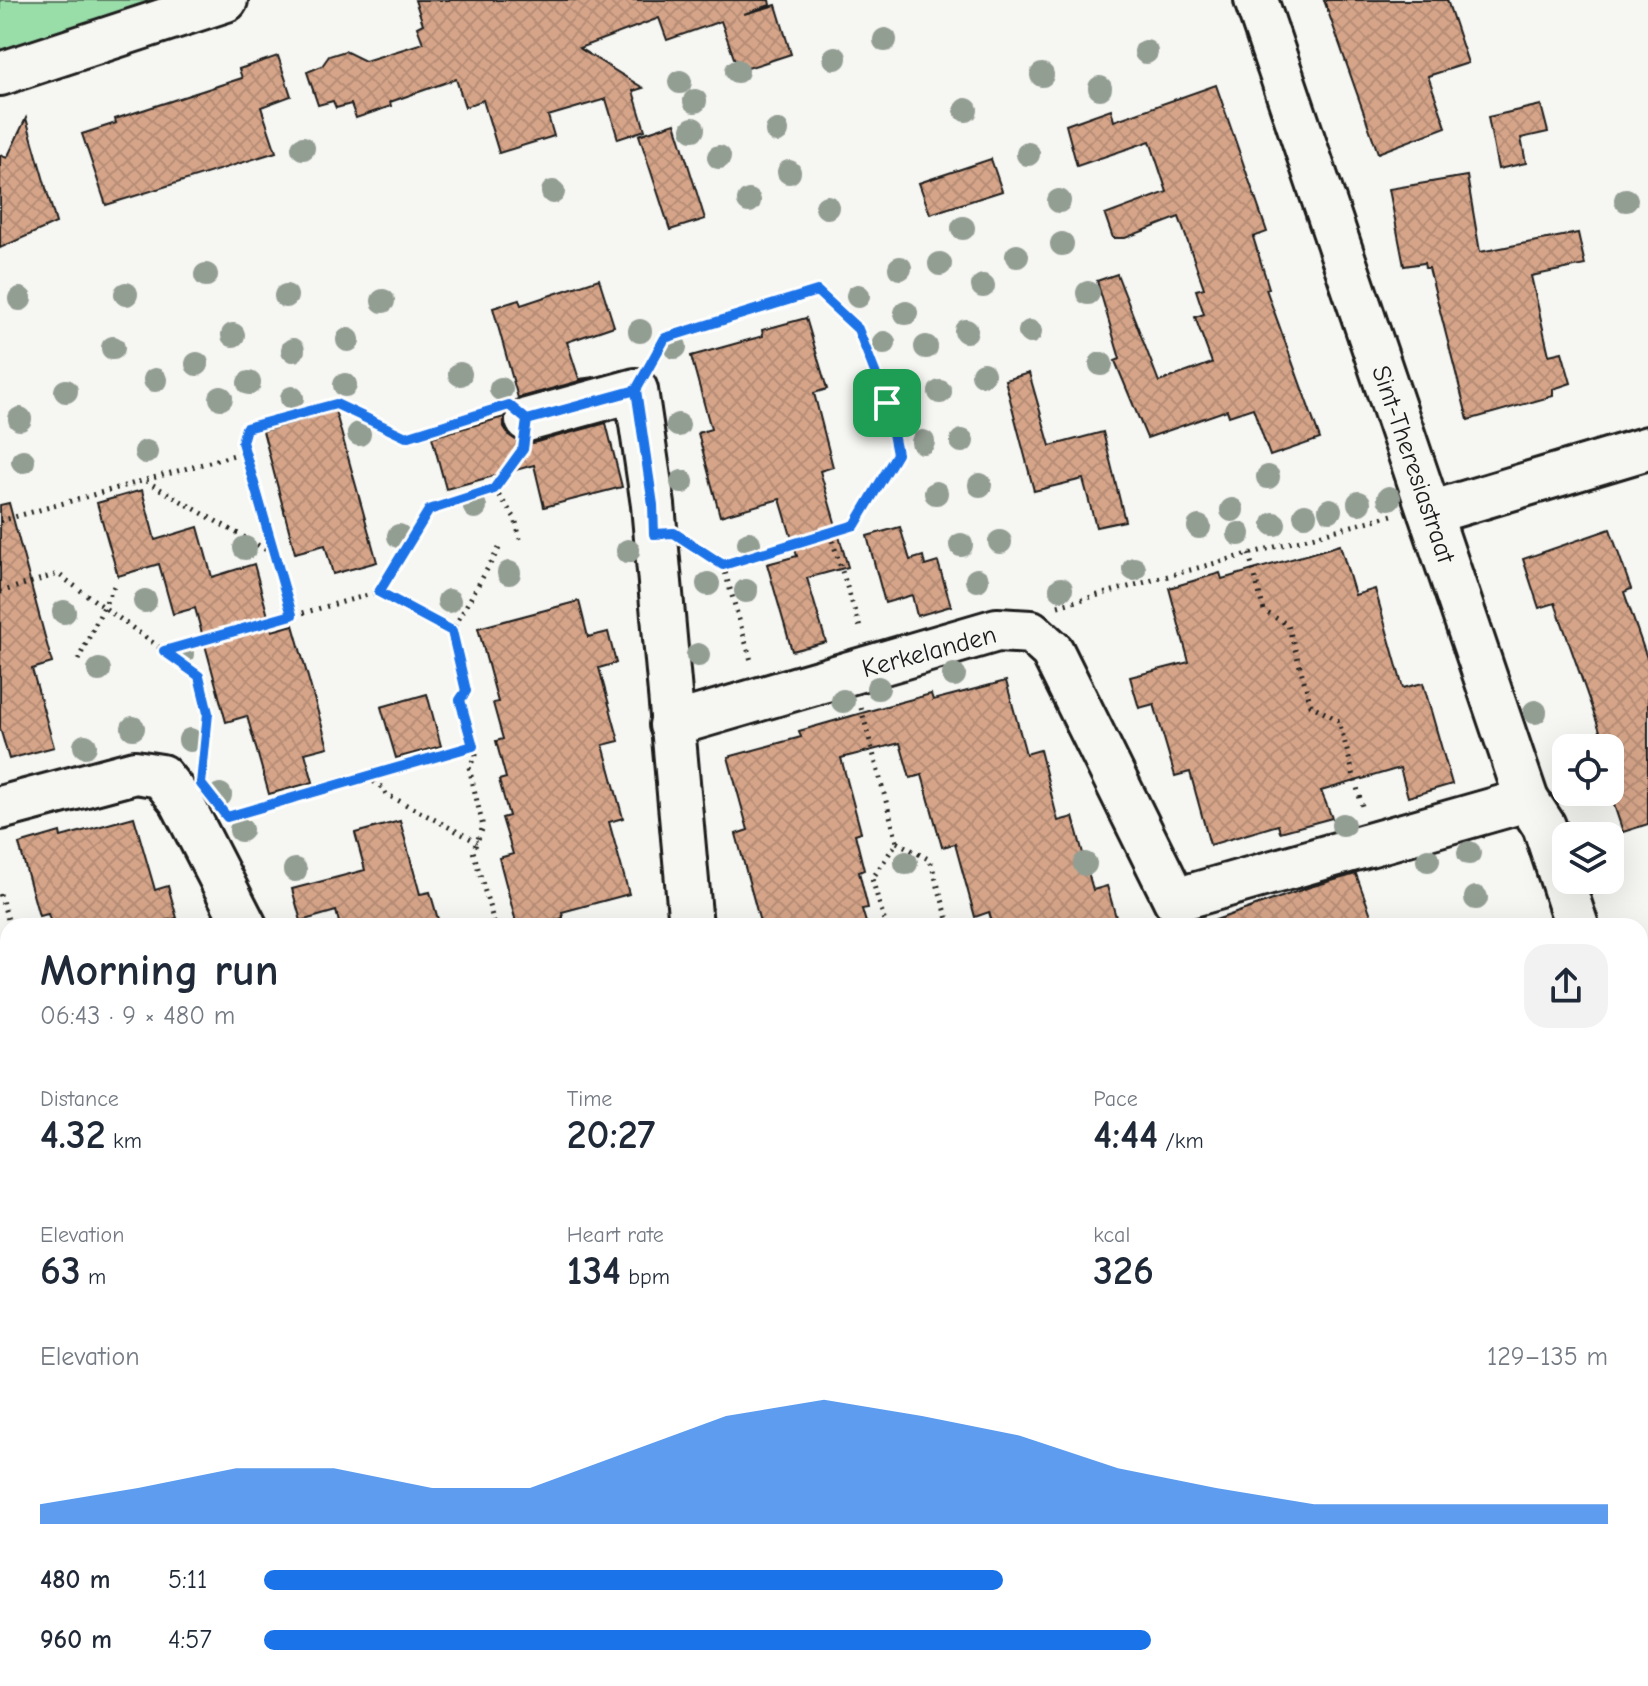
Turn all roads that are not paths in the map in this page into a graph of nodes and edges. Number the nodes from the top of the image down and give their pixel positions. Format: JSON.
{"nodes":[{"id":1,"x":226,"y":0,"type":"edge"},
{"id":2,"x":1256,"y":0,"type":"edge"},
{"id":3,"x":0,"y":74,"type":"edge"},
{"id":4,"x":527,"y":420,"type":"road end"},
{"id":5,"x":1648,"y":448,"type":"edge"},
{"id":6,"x":1429,"y":509,"type":"junction"},
{"id":7,"x":671,"y":725,"type":"junction"},
{"id":8,"x":1527,"y":800,"type":"junction"},
{"id":9,"x":0,"y":808,"type":"edge"},
{"id":10,"x":1182,"y":913,"type":"edge"},
{"id":11,"x":241,"y":918,"type":"edge"},
{"id":12,"x":690,"y":918,"type":"edge"},
{"id":13,"x":1574,"y":918,"type":"edge"}],
"edges":[{"from":1,"to":3,"type":"street"},
{"from":2,"to":6,"type":"street","name":"Sint-Theresiastraat"},
{"from":4,"to":7,"type":"street"},
{"from":5,"to":6,"type":"street"},
{"from":6,"to":8,"type":"street","name":"Sint-Theresiastraat"},
{"from":7,"to":10,"type":"street","name":"Kerkelanden"},
{"from":7,"to":12,"type":"street"},
{"from":8,"to":10,"type":"street","name":"Kerkelanden"},
{"from":8,"to":13,"type":"street","name":"Sint-Theresiastraat"},
{"from":9,"to":11,"type":"street"}]}
